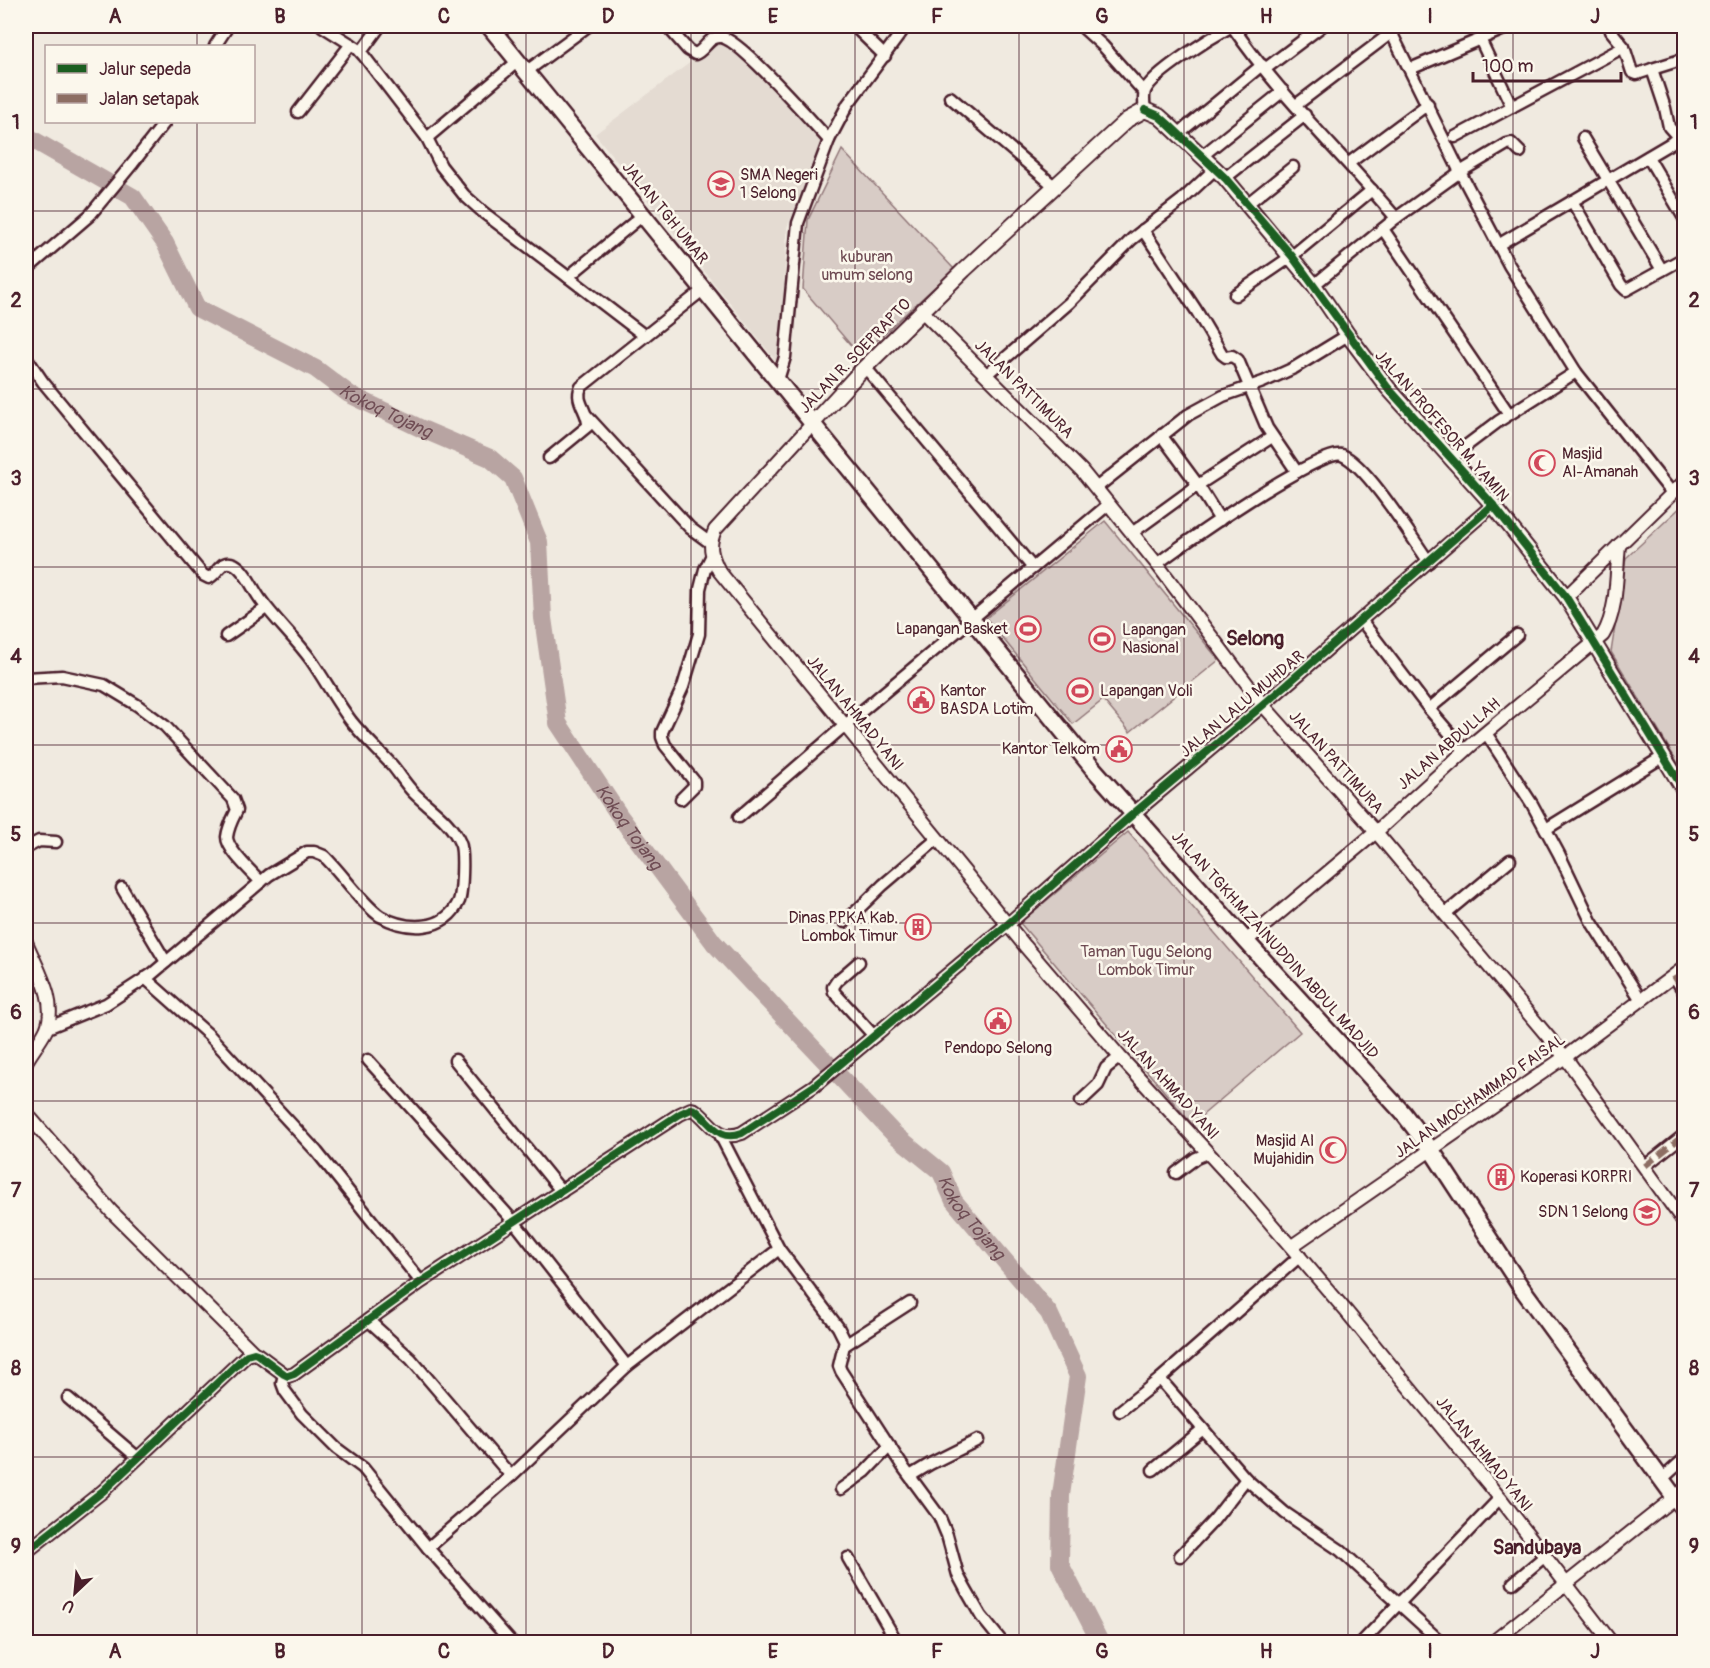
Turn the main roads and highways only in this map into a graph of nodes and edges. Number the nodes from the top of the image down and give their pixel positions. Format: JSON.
{"nodes":[{"id":1,"x":489,"y":26,"type":"edge"},
{"id":2,"x":1145,"y":110,"type":"joint"},
{"id":3,"x":813,"y":423,"type":"junction"},
{"id":4,"x":1684,"y":790,"type":"edge"},
{"id":5,"x":1680,"y":1493,"type":"edge"},
{"id":6,"x":1684,"y":1510,"type":"edge"}],
"edges":[{"from":1,"to":3,"type":"main road","name":"JALAN TGH UMAR"},
{"from":2,"to":3,"type":"main road","name":"JALAN R. SOEPRAPTO"},
{"from":2,"to":4,"type":"main road","name":"JALAN PROFESOR M. YAMIN"},
{"from":3,"to":5,"type":"main road","name":"JALAN TGKH.M.ZAINUDDIN ABDUL MADJID"},
{"from":5,"to":6,"type":"main road","name":"JALAN TGKH.M.ZAINUDDIN ABDUL MADJID"}]}
